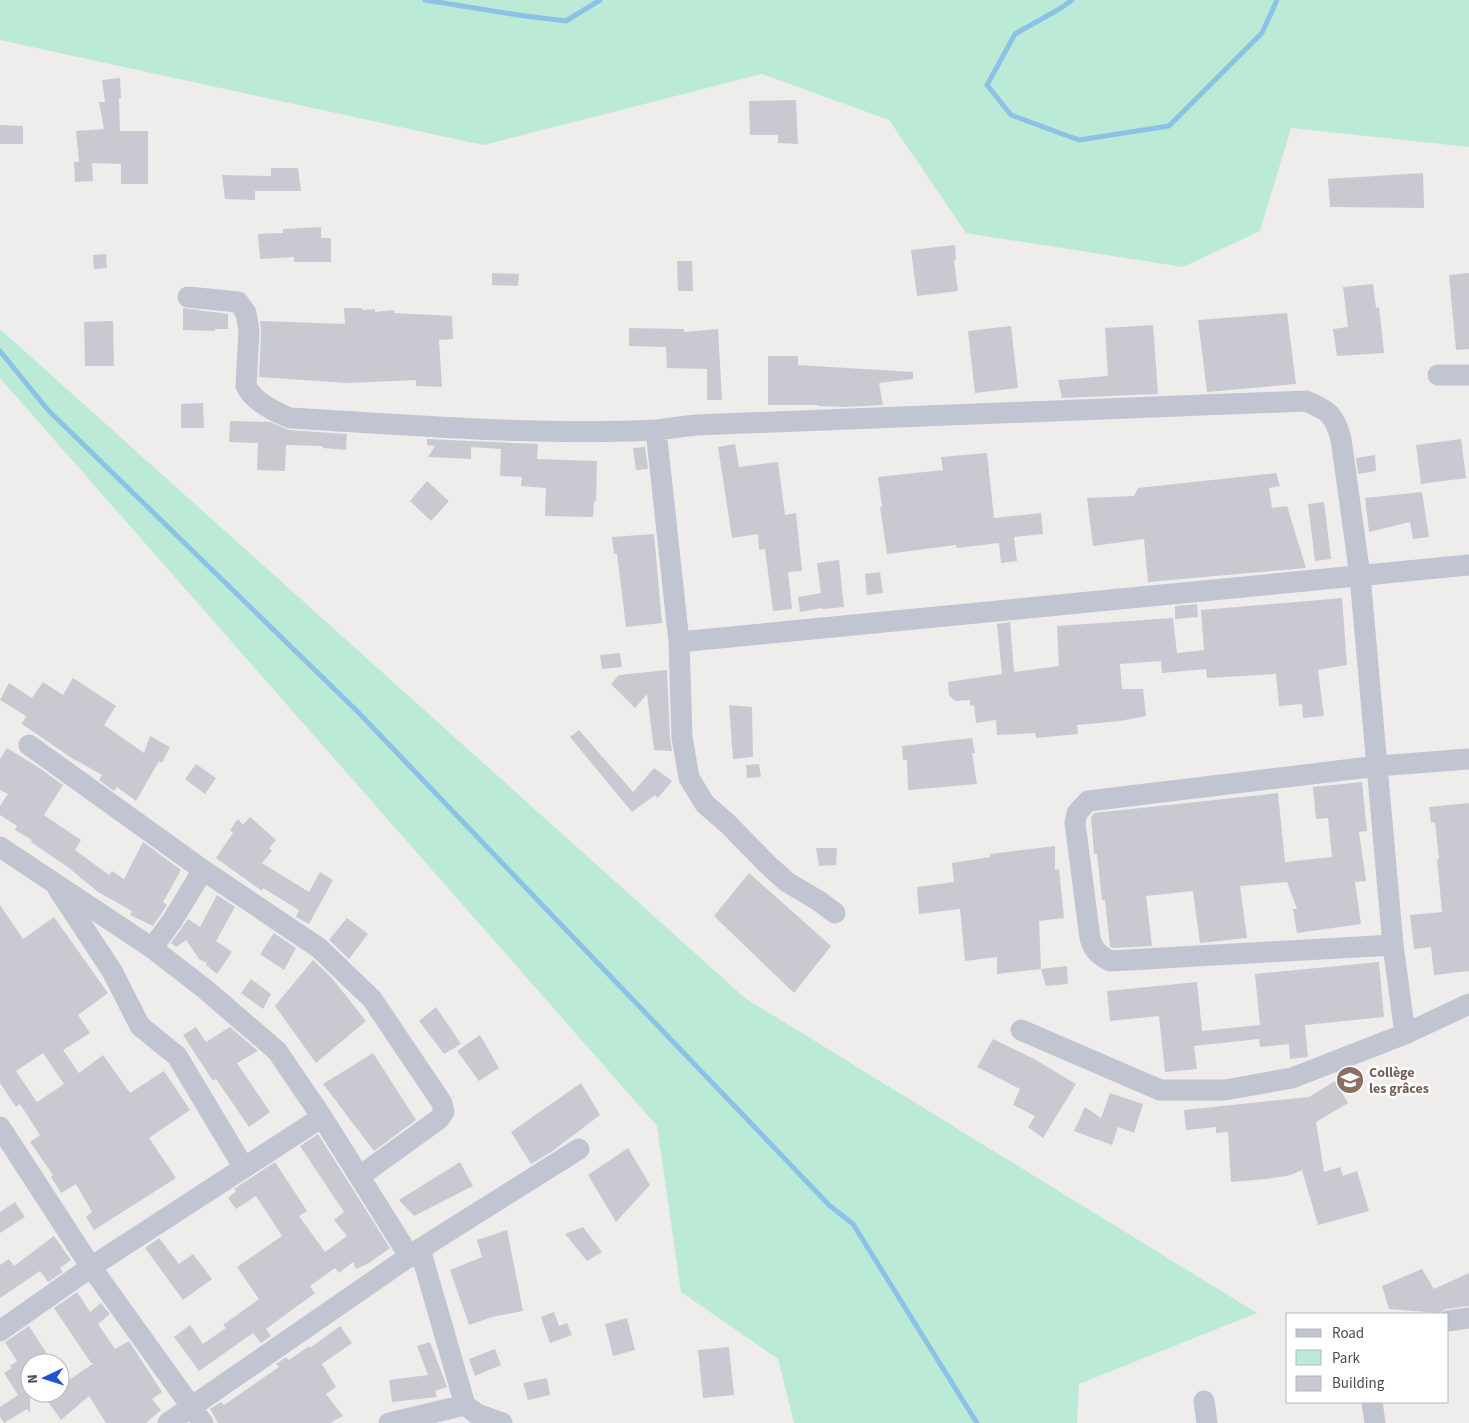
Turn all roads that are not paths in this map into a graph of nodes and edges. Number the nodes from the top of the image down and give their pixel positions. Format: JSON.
{"nodes":[{"id":1,"x":188,"y":297,"type":"dead end"},
{"id":2,"x":1438,"y":375,"type":"dead end"},
{"id":3,"x":1469,"y":375,"type":"edge"},
{"id":4,"x":656,"y":430,"type":"junction"},
{"id":5,"x":1469,"y":565,"type":"edge"},
{"id":6,"x":1360,"y":576,"type":"junction"},
{"id":7,"x":679,"y":642,"type":"junction"},
{"id":8,"x":28,"y":745,"type":"dead end"},
{"id":9,"x":1469,"y":759,"type":"edge"},
{"id":10,"x":1378,"y":766,"type":"junction"},
{"id":11,"x":0,"y":847,"type":"edge"},
{"id":12,"x":203,"y":870,"type":"junction"},
{"id":13,"x":54,"y":882,"type":"junction"},
{"id":14,"x":835,"y":913,"type":"dead end"},
{"id":15,"x":1393,"y":945,"type":"junction"},
{"id":16,"x":152,"y":948,"type":"junction"},
{"id":17,"x":1469,"y":1004,"type":"edge"},
{"id":18,"x":1021,"y":1030,"type":"dead end"},
{"id":19,"x":1405,"y":1034,"type":"junction"},
{"id":20,"x":322,"y":1117,"type":"junction"},
{"id":21,"x":0,"y":1127,"type":"edge"},
{"id":22,"x":579,"y":1149,"type":"dead end"},
{"id":23,"x":244,"y":1168,"type":"junction"},
{"id":24,"x":360,"y":1176,"type":"junction"},
{"id":25,"x":415,"y":1253,"type":"junction"},
{"id":26,"x":91,"y":1267,"type":"junction"},
{"id":27,"x":1469,"y":1318,"type":"edge"},
{"id":28,"x":1449,"y":1321,"type":"edge"},
{"id":29,"x":0,"y":1331,"type":"edge"},
{"id":30,"x":1204,"y":1401,"type":"dead end"},
{"id":31,"x":1372,"y":1403,"type":"edge"},
{"id":32,"x":465,"y":1405,"type":"junction"},
{"id":33,"x":197,"y":1414,"type":"edge"},
{"id":34,"x":168,"y":1423,"type":"edge"},
{"id":35,"x":389,"y":1423,"type":"edge"},
{"id":36,"x":502,"y":1423,"type":"edge"},
{"id":37,"x":1207,"y":1423,"type":"edge"},
{"id":38,"x":1375,"y":1423,"type":"edge"}],
"edges":[{"from":1,"to":4,"type":"street"},
{"from":2,"to":3,"type":"street"},
{"from":4,"to":6,"type":"street"},
{"from":4,"to":7,"type":"street"},
{"from":5,"to":6,"type":"street"},
{"from":6,"to":7,"type":"street"},
{"from":6,"to":10,"type":"street"},
{"from":7,"to":14,"type":"street"},
{"from":8,"to":12,"type":"street"},
{"from":9,"to":10,"type":"street"},
{"from":10,"to":15,"type":"street"},
{"from":10,"to":15,"type":"street"},
{"from":11,"to":13,"type":"street"},
{"from":12,"to":16,"type":"street"},
{"from":12,"to":24,"type":"street"},
{"from":13,"to":16,"type":"street"},
{"from":13,"to":23,"type":"street"},
{"from":15,"to":19,"type":"street"},
{"from":16,"to":20,"type":"street"},
{"from":17,"to":19,"type":"street"},
{"from":18,"to":19,"type":"street"},
{"from":20,"to":23,"type":"street"},
{"from":20,"to":24,"type":"street"},
{"from":21,"to":26,"type":"street"},
{"from":22,"to":25,"type":"street"},
{"from":23,"to":26,"type":"street"},
{"from":24,"to":25,"type":"street"},
{"from":25,"to":32,"type":"street"},
{"from":25,"to":33,"type":"street"},
{"from":26,"to":29,"type":"street"},
{"from":26,"to":33,"type":"street"},
{"from":27,"to":28,"type":"street"},
{"from":30,"to":37,"type":"street"},
{"from":31,"to":38,"type":"street"},
{"from":32,"to":35,"type":"street"},
{"from":32,"to":36,"type":"street"},
{"from":33,"to":34,"type":"street"}]}
